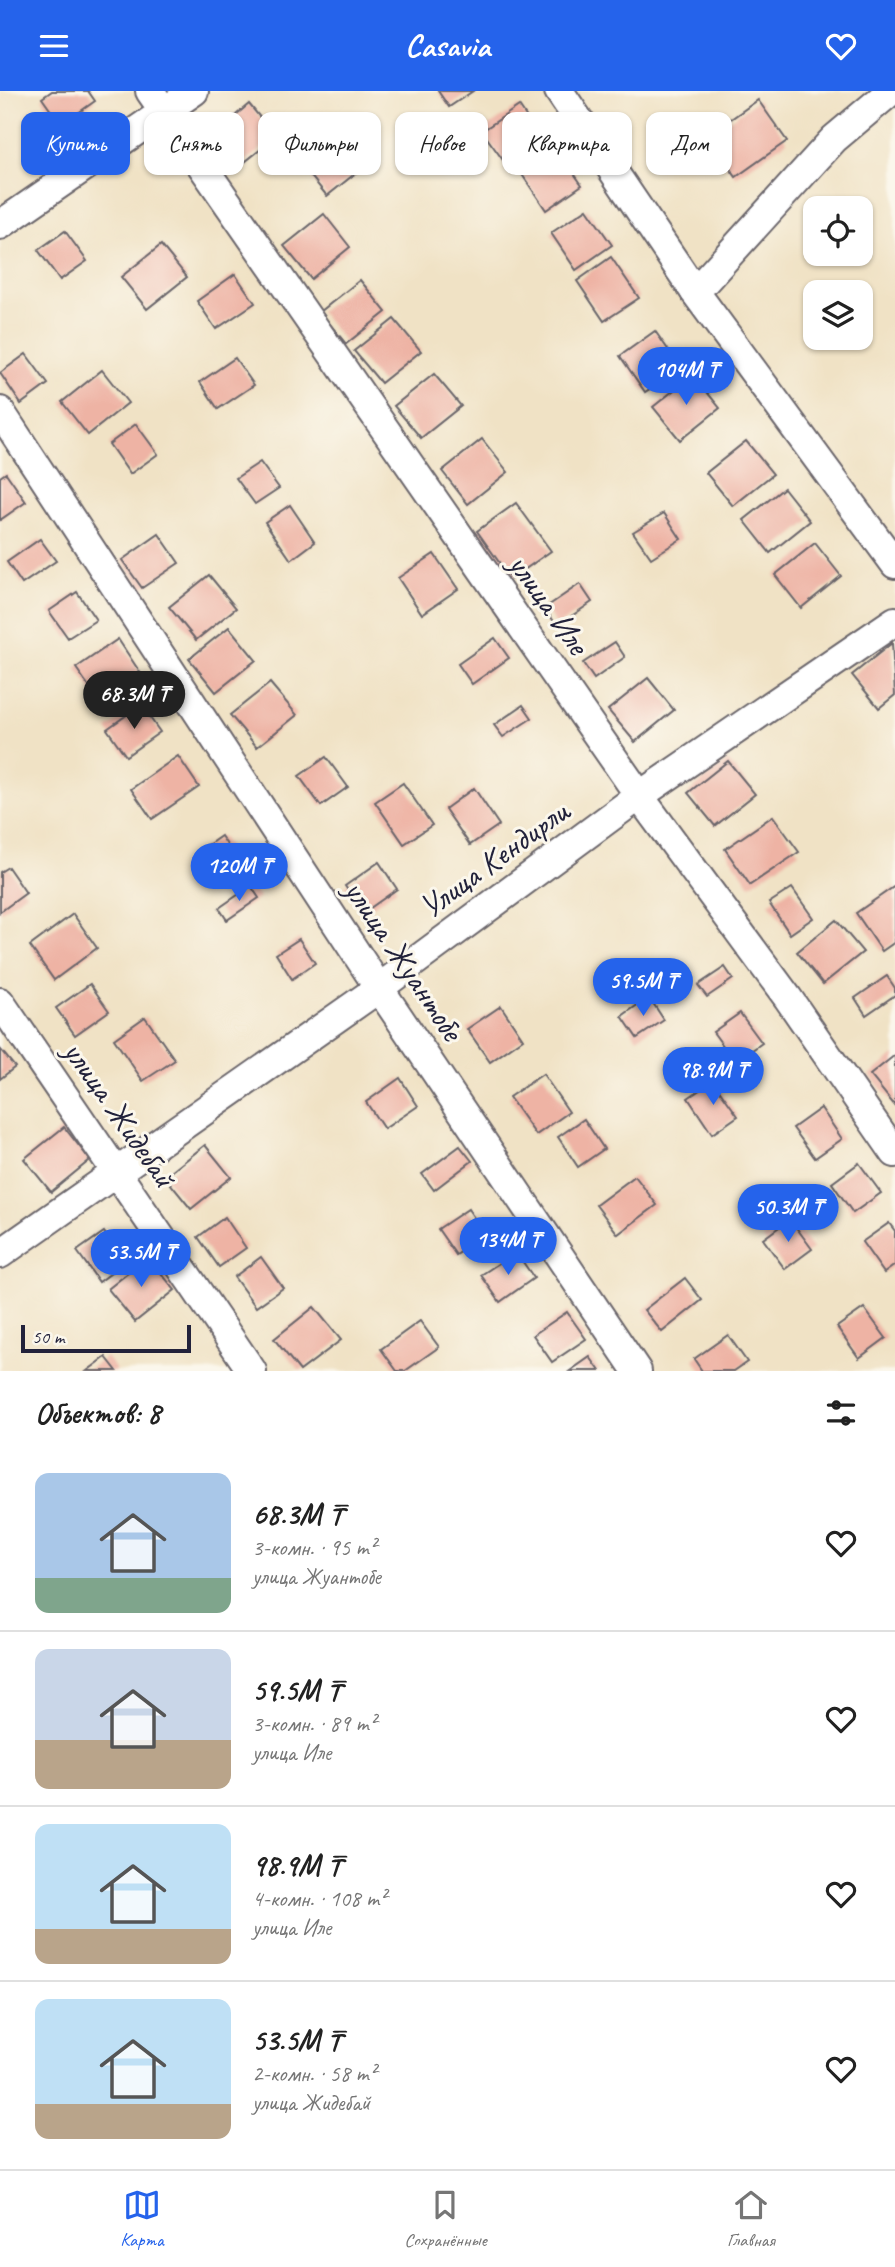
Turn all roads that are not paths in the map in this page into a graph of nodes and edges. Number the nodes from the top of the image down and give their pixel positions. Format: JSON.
{"nodes":[{"id":1,"x":194,"y":91,"type":"edge"},
{"id":2,"x":559,"y":91,"type":"edge"},
{"id":3,"x":891,"y":91,"type":"edge"},
{"id":4,"x":158,"y":102,"type":"edge"},
{"id":5,"x":0,"y":225,"type":"edge"},
{"id":6,"x":695,"y":292,"type":"junction"},
{"id":7,"x":0,"y":411,"type":"edge"},
{"id":8,"x":895,"y":563,"type":"edge"},
{"id":9,"x":895,"y":621,"type":"edge"},
{"id":10,"x":639,"y":796,"type":"junction"},
{"id":11,"x":379,"y":988,"type":"junction"},
{"id":12,"x":0,"y":1002,"type":"edge"},
{"id":13,"x":895,"y":1153,"type":"edge"},
{"id":14,"x":117,"y":1170,"type":"junction"},
{"id":15,"x":0,"y":1254,"type":"edge"},
{"id":16,"x":252,"y":1371,"type":"edge"},
{"id":17,"x":637,"y":1371,"type":"edge"}],
"edges":[{"from":1,"to":4,"type":"street"},
{"from":2,"to":6,"type":"street"},
{"from":3,"to":6,"type":"street"},
{"from":4,"to":5,"type":"street"},
{"from":4,"to":10,"type":"street","name":"улица Иле"},
{"from":6,"to":8,"type":"street"},
{"from":7,"to":11,"type":"street","name":"улица Жуантобе"},
{"from":9,"to":10,"type":"street","name":"Улица Кендирли"},
{"from":10,"to":11,"type":"street","name":"Улица Кендирли"},
{"from":10,"to":13,"type":"street","name":"улица Иле"},
{"from":11,"to":14,"type":"street","name":"Улица Кендирли"},
{"from":11,"to":17,"type":"street","name":"улица Жуантобе"},
{"from":12,"to":14,"type":"street","name":"улица Жидебай"},
{"from":14,"to":15,"type":"street","name":"Улица Кендирли"},
{"from":14,"to":16,"type":"street","name":"улица Жидебай"}]}
